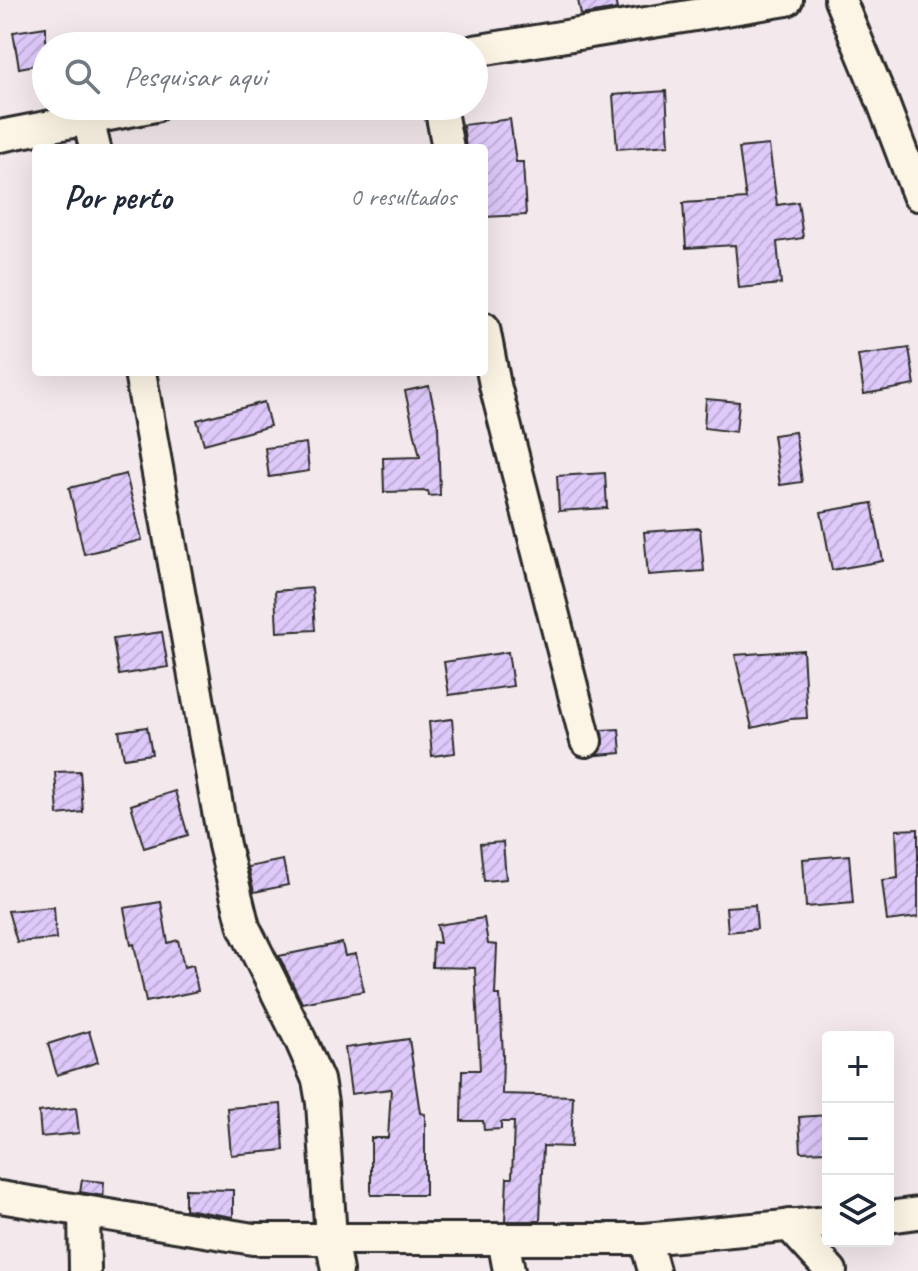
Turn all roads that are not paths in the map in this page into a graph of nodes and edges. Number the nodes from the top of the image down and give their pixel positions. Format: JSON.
{"nodes":[{"id":1,"x":787,"y":0,"type":"edge"},
{"id":2,"x":840,"y":0,"type":"edge"},
{"id":3,"x":488,"y":49,"type":"edge"},
{"id":4,"x":83,"y":120,"type":"edge"},
{"id":5,"x":88,"y":120,"type":"edge"},
{"id":6,"x":443,"y":120,"type":"edge"},
{"id":7,"x":0,"y":136,"type":"edge"},
{"id":8,"x":94,"y":144,"type":"edge"},
{"id":9,"x":447,"y":144,"type":"edge"},
{"id":10,"x":918,"y":195,"type":"edge"},
{"id":11,"x":488,"y":349,"type":"edge"},
{"id":12,"x":141,"y":376,"type":"edge"},
{"id":13,"x":586,"y":741,"type":"dead end"},
{"id":14,"x":0,"y":1197,"type":"edge"},
{"id":15,"x":84,"y":1211,"type":"junction"},
{"id":16,"x":918,"y":1213,"type":"edge"},
{"id":17,"x":894,"y":1216,"type":"edge"},
{"id":18,"x":822,"y":1222,"type":"edge"},
{"id":19,"x":789,"y":1225,"type":"junction"},
{"id":20,"x":331,"y":1238,"type":"junction"},
{"id":21,"x":503,"y":1239,"type":"junction"},
{"id":22,"x":645,"y":1239,"type":"junction"},
{"id":23,"x":85,"y":1271,"type":"edge"},
{"id":24,"x":337,"y":1271,"type":"edge"},
{"id":25,"x":509,"y":1271,"type":"edge"},
{"id":26,"x":654,"y":1271,"type":"edge"},
{"id":27,"x":831,"y":1271,"type":"edge"}],
"edges":[{"from":1,"to":3,"type":"street"},
{"from":2,"to":10,"type":"street"},
{"from":4,"to":7,"type":"street"},
{"from":5,"to":8,"type":"street"},
{"from":6,"to":9,"type":"street"},
{"from":11,"to":13,"type":"street"},
{"from":12,"to":20,"type":"street"},
{"from":14,"to":15,"type":"street"},
{"from":15,"to":20,"type":"street"},
{"from":15,"to":23,"type":"street"},
{"from":16,"to":17,"type":"street"},
{"from":18,"to":19,"type":"street"},
{"from":19,"to":22,"type":"street"},
{"from":19,"to":27,"type":"street"},
{"from":20,"to":21,"type":"street"},
{"from":20,"to":24,"type":"street"},
{"from":21,"to":22,"type":"street"},
{"from":21,"to":25,"type":"street"},
{"from":22,"to":26,"type":"street"}]}
